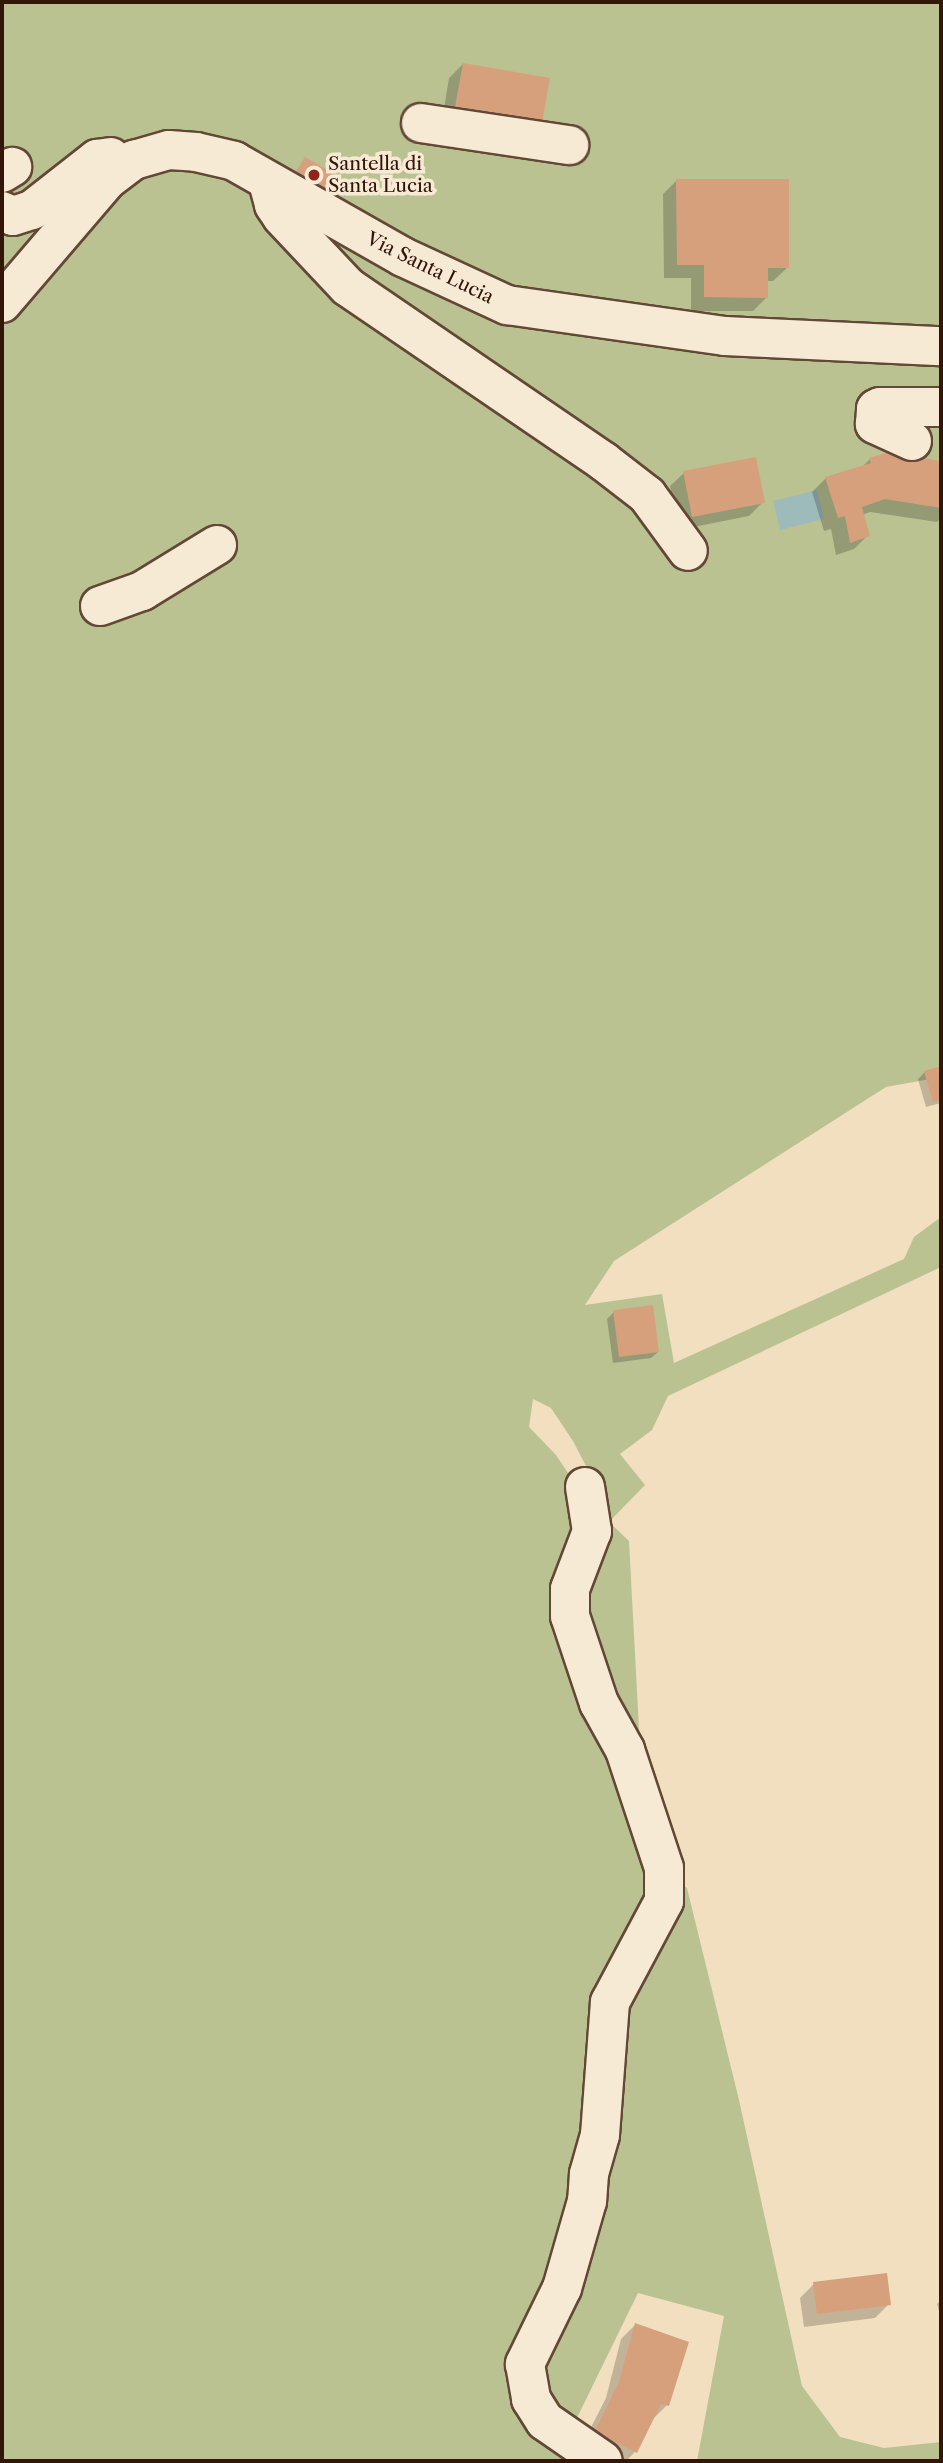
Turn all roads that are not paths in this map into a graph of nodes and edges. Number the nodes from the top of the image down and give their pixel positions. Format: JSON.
{"nodes":[{"id":1,"x":421,"y":123,"type":"dead end"},
{"id":2,"x":569,"y":145,"type":"dead end"},
{"id":3,"x":129,"y":164,"type":"junction"},
{"id":4,"x":268,"y":180,"type":"junction"},
{"id":5,"x":2,"y":211,"type":"edge"},
{"id":6,"x":2,"y":303,"type":"edge"},
{"id":7,"x":941,"y":346,"type":"edge"},
{"id":8,"x":941,"y":407,"type":"edge"},
{"id":9,"x":912,"y":441,"type":"dead end"},
{"id":10,"x":216,"y":545,"type":"dead end"},
{"id":11,"x":688,"y":551,"type":"dead end"},
{"id":12,"x":100,"y":606,"type":"dead end"},
{"id":13,"x":585,"y":1487,"type":"dead end"},
{"id":14,"x":603,"y":2461,"type":"edge"}],
"edges":[{"from":1,"to":2,"type":"street"},
{"from":3,"to":4,"type":"street","name":"Via Santa Lucia"},
{"from":3,"to":5,"type":"street"},
{"from":3,"to":6,"type":"street","name":"Via Santa Lucia"},
{"from":4,"to":7,"type":"street","name":"Via Santa Lucia"},
{"from":4,"to":11,"type":"street"},
{"from":8,"to":9,"type":"street"},
{"from":10,"to":12,"type":"street"},
{"from":13,"to":14,"type":"street"}]}
